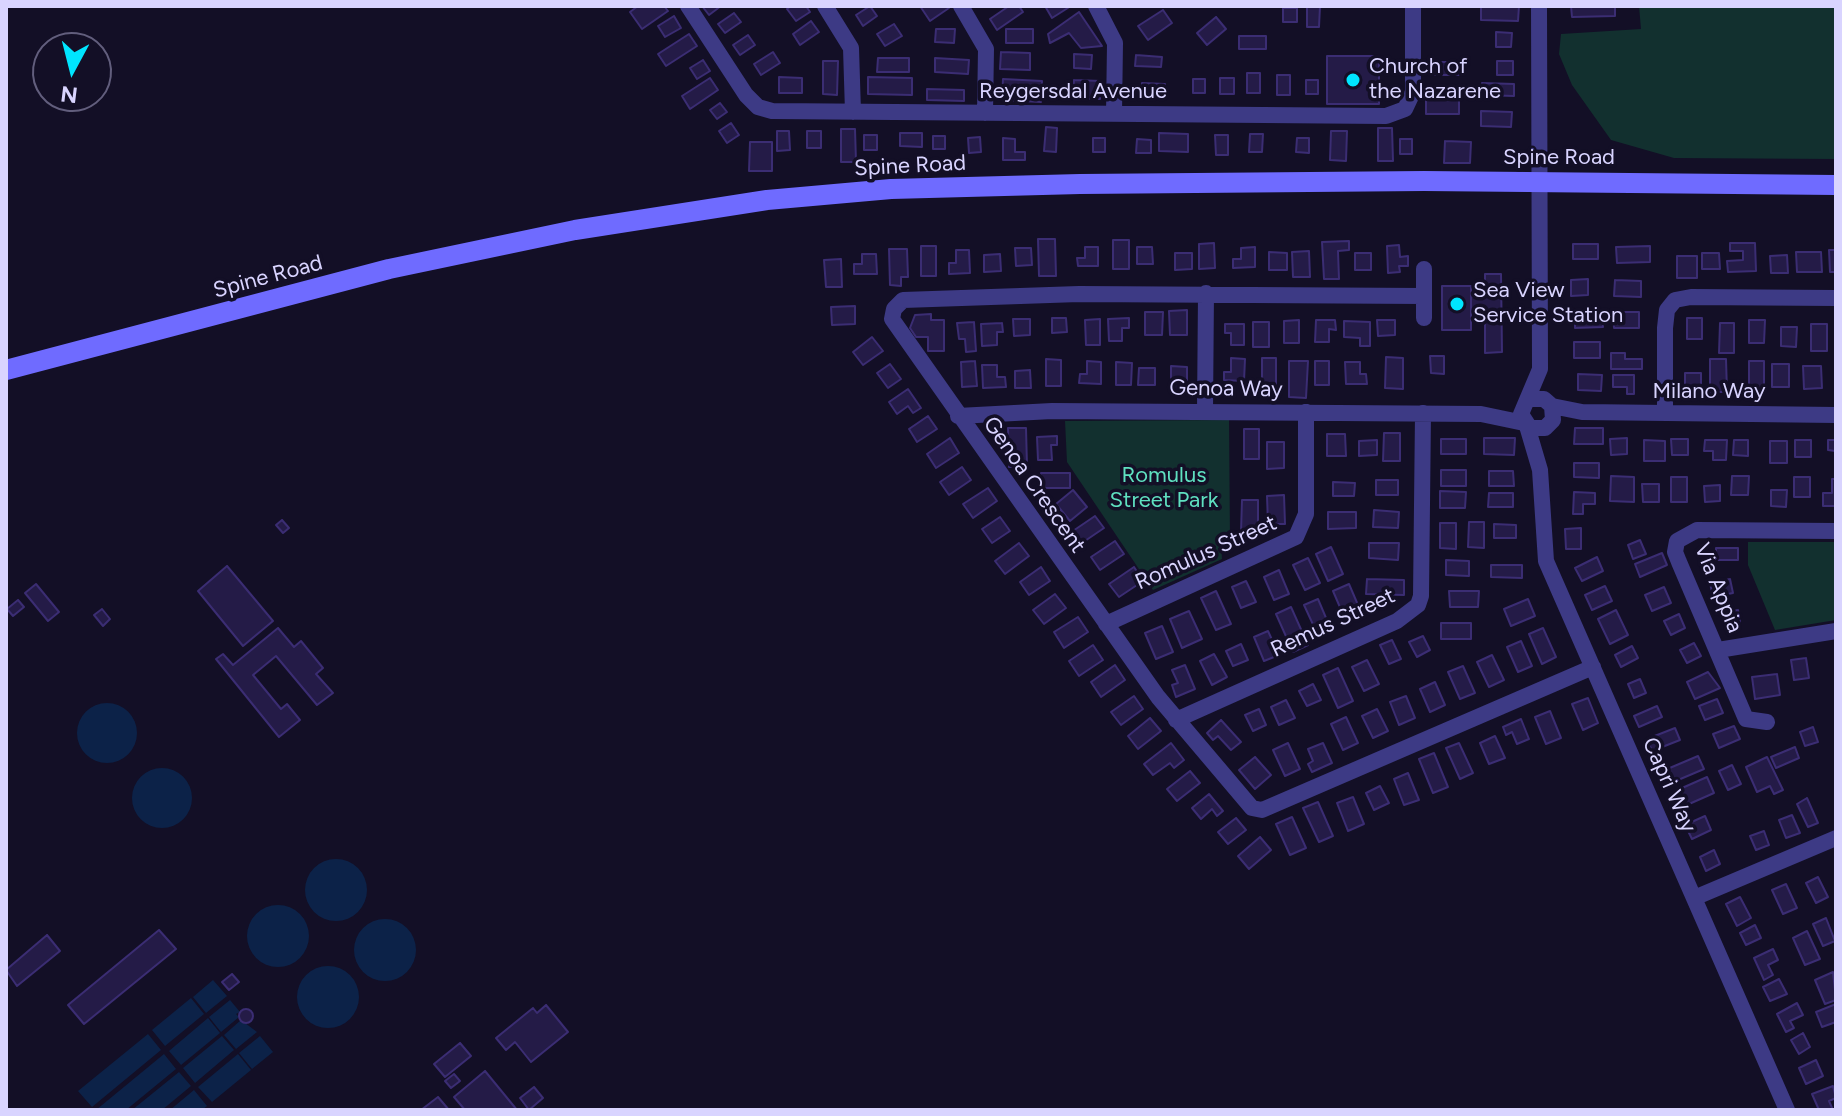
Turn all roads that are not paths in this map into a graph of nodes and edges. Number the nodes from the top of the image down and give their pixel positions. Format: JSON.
{"nodes":[{"id":1,"x":688,"y":6,"type":"edge"},
{"id":2,"x":825,"y":6,"type":"edge"},
{"id":3,"x":961,"y":6,"type":"edge"},
{"id":4,"x":1096,"y":6,"type":"edge"},
{"id":5,"x":1413,"y":6,"type":"edge"},
{"id":6,"x":1539,"y":6,"type":"edge"},
{"id":7,"x":853,"y":112,"type":"junction"},
{"id":8,"x":985,"y":113,"type":"junction"},
{"id":9,"x":1114,"y":114,"type":"junction"},
{"id":10,"x":1542,"y":182,"type":"junction"},
{"id":11,"x":1836,"y":185,"type":"edge"},
{"id":12,"x":1424,"y":269,"type":"dead end"},
{"id":13,"x":1206,"y":293,"type":"junction"},
{"id":14,"x":1424,"y":296,"type":"junction"},
{"id":15,"x":1836,"y":298,"type":"edge"},
{"id":16,"x":1424,"y":318,"type":"dead end"},
{"id":17,"x":1540,"y":369,"type":"junction"},
{"id":18,"x":6,"y":370,"type":"edge"},
{"id":19,"x":1526,"y":402,"type":"junction"},
{"id":20,"x":1205,"y":411,"type":"junction"},
{"id":21,"x":1306,"y":412,"type":"junction"},
{"id":22,"x":1423,"y":413,"type":"junction"},
{"id":23,"x":1551,"y":413,"type":"junction"},
{"id":24,"x":1665,"y":413,"type":"junction"},
{"id":25,"x":1494,"y":415,"type":"junction"},
{"id":26,"x":1836,"y":415,"type":"edge"},
{"id":27,"x":958,"y":416,"type":"junction"},
{"id":28,"x":1526,"y":425,"type":"junction"},
{"id":29,"x":1540,"y":470,"type":"junction"},
{"id":30,"x":1836,"y":531,"type":"edge"},
{"id":31,"x":1106,"y":624,"type":"junction"},
{"id":32,"x":1836,"y":631,"type":"edge"},
{"id":33,"x":1718,"y":650,"type":"junction"},
{"id":34,"x":1593,"y":667,"type":"junction"},
{"id":35,"x":1176,"y":720,"type":"junction"},
{"id":36,"x":1767,"y":722,"type":"dead end"},
{"id":37,"x":1836,"y":838,"type":"edge"},
{"id":38,"x":1694,"y":898,"type":"junction"},
{"id":39,"x":1787,"y":1110,"type":"edge"}],
"edges":[{"from":1,"to":7,"type":"street","name":"Reygersdal Avenue"},
{"from":2,"to":7,"type":"street"},
{"from":3,"to":8,"type":"street"},
{"from":4,"to":9,"type":"street"},
{"from":5,"to":9,"type":"street","name":"Reygersdal Avenue"},
{"from":6,"to":10,"type":"street","name":"Capri Way"},
{"from":7,"to":8,"type":"street","name":"Reygersdal Avenue"},
{"from":8,"to":9,"type":"street","name":"Reygersdal Avenue"},
{"from":10,"to":11,"type":"main road","name":"Spine Road"},
{"from":10,"to":17,"type":"street","name":"Capri Way"},
{"from":10,"to":18,"type":"main road","name":"Spine Road"},
{"from":12,"to":14,"type":"street"},
{"from":13,"to":14,"type":"street","name":"Genoa Crescent"},
{"from":13,"to":20,"type":"street"},
{"from":13,"to":27,"type":"street","name":"Genoa Crescent"},
{"from":14,"to":16,"type":"street"},
{"from":15,"to":24,"type":"street"},
{"from":17,"to":19,"type":"street","name":"Capri Way"},
{"from":17,"to":23,"type":"street","name":"Capri Way"},
{"from":19,"to":23,"type":"street"},
{"from":19,"to":25,"type":"street","name":"Genoa Way"},
{"from":19,"to":28,"type":"street"},
{"from":20,"to":21,"type":"street","name":"Genoa Way"},
{"from":20,"to":27,"type":"street","name":"Genoa Way"},
{"from":21,"to":22,"type":"street","name":"Genoa Way"},
{"from":21,"to":31,"type":"street","name":"Romulus Street"},
{"from":22,"to":25,"type":"street","name":"Genoa Way"},
{"from":22,"to":35,"type":"street","name":"Remus Street"},
{"from":23,"to":24,"type":"street","name":"Milano Way"},
{"from":23,"to":28,"type":"street"},
{"from":23,"to":29,"type":"street","name":"Capri Way"},
{"from":24,"to":26,"type":"street","name":"Milano Way"},
{"from":25,"to":28,"type":"street","name":"Genoa Way"},
{"from":27,"to":31,"type":"street","name":"Genoa Crescent"},
{"from":28,"to":29,"type":"street","name":"Capri Way"},
{"from":29,"to":34,"type":"street","name":"Capri Way"},
{"from":30,"to":33,"type":"street","name":"Via Appia"},
{"from":31,"to":35,"type":"street","name":"Genoa Crescent"},
{"from":32,"to":33,"type":"street","name":"Via Appia"},
{"from":33,"to":36,"type":"street"},
{"from":34,"to":35,"type":"street","name":"Genoa Crescent"},
{"from":34,"to":38,"type":"street","name":"Capri Way"},
{"from":37,"to":38,"type":"street"},
{"from":38,"to":39,"type":"street","name":"Capri Way"}]}
